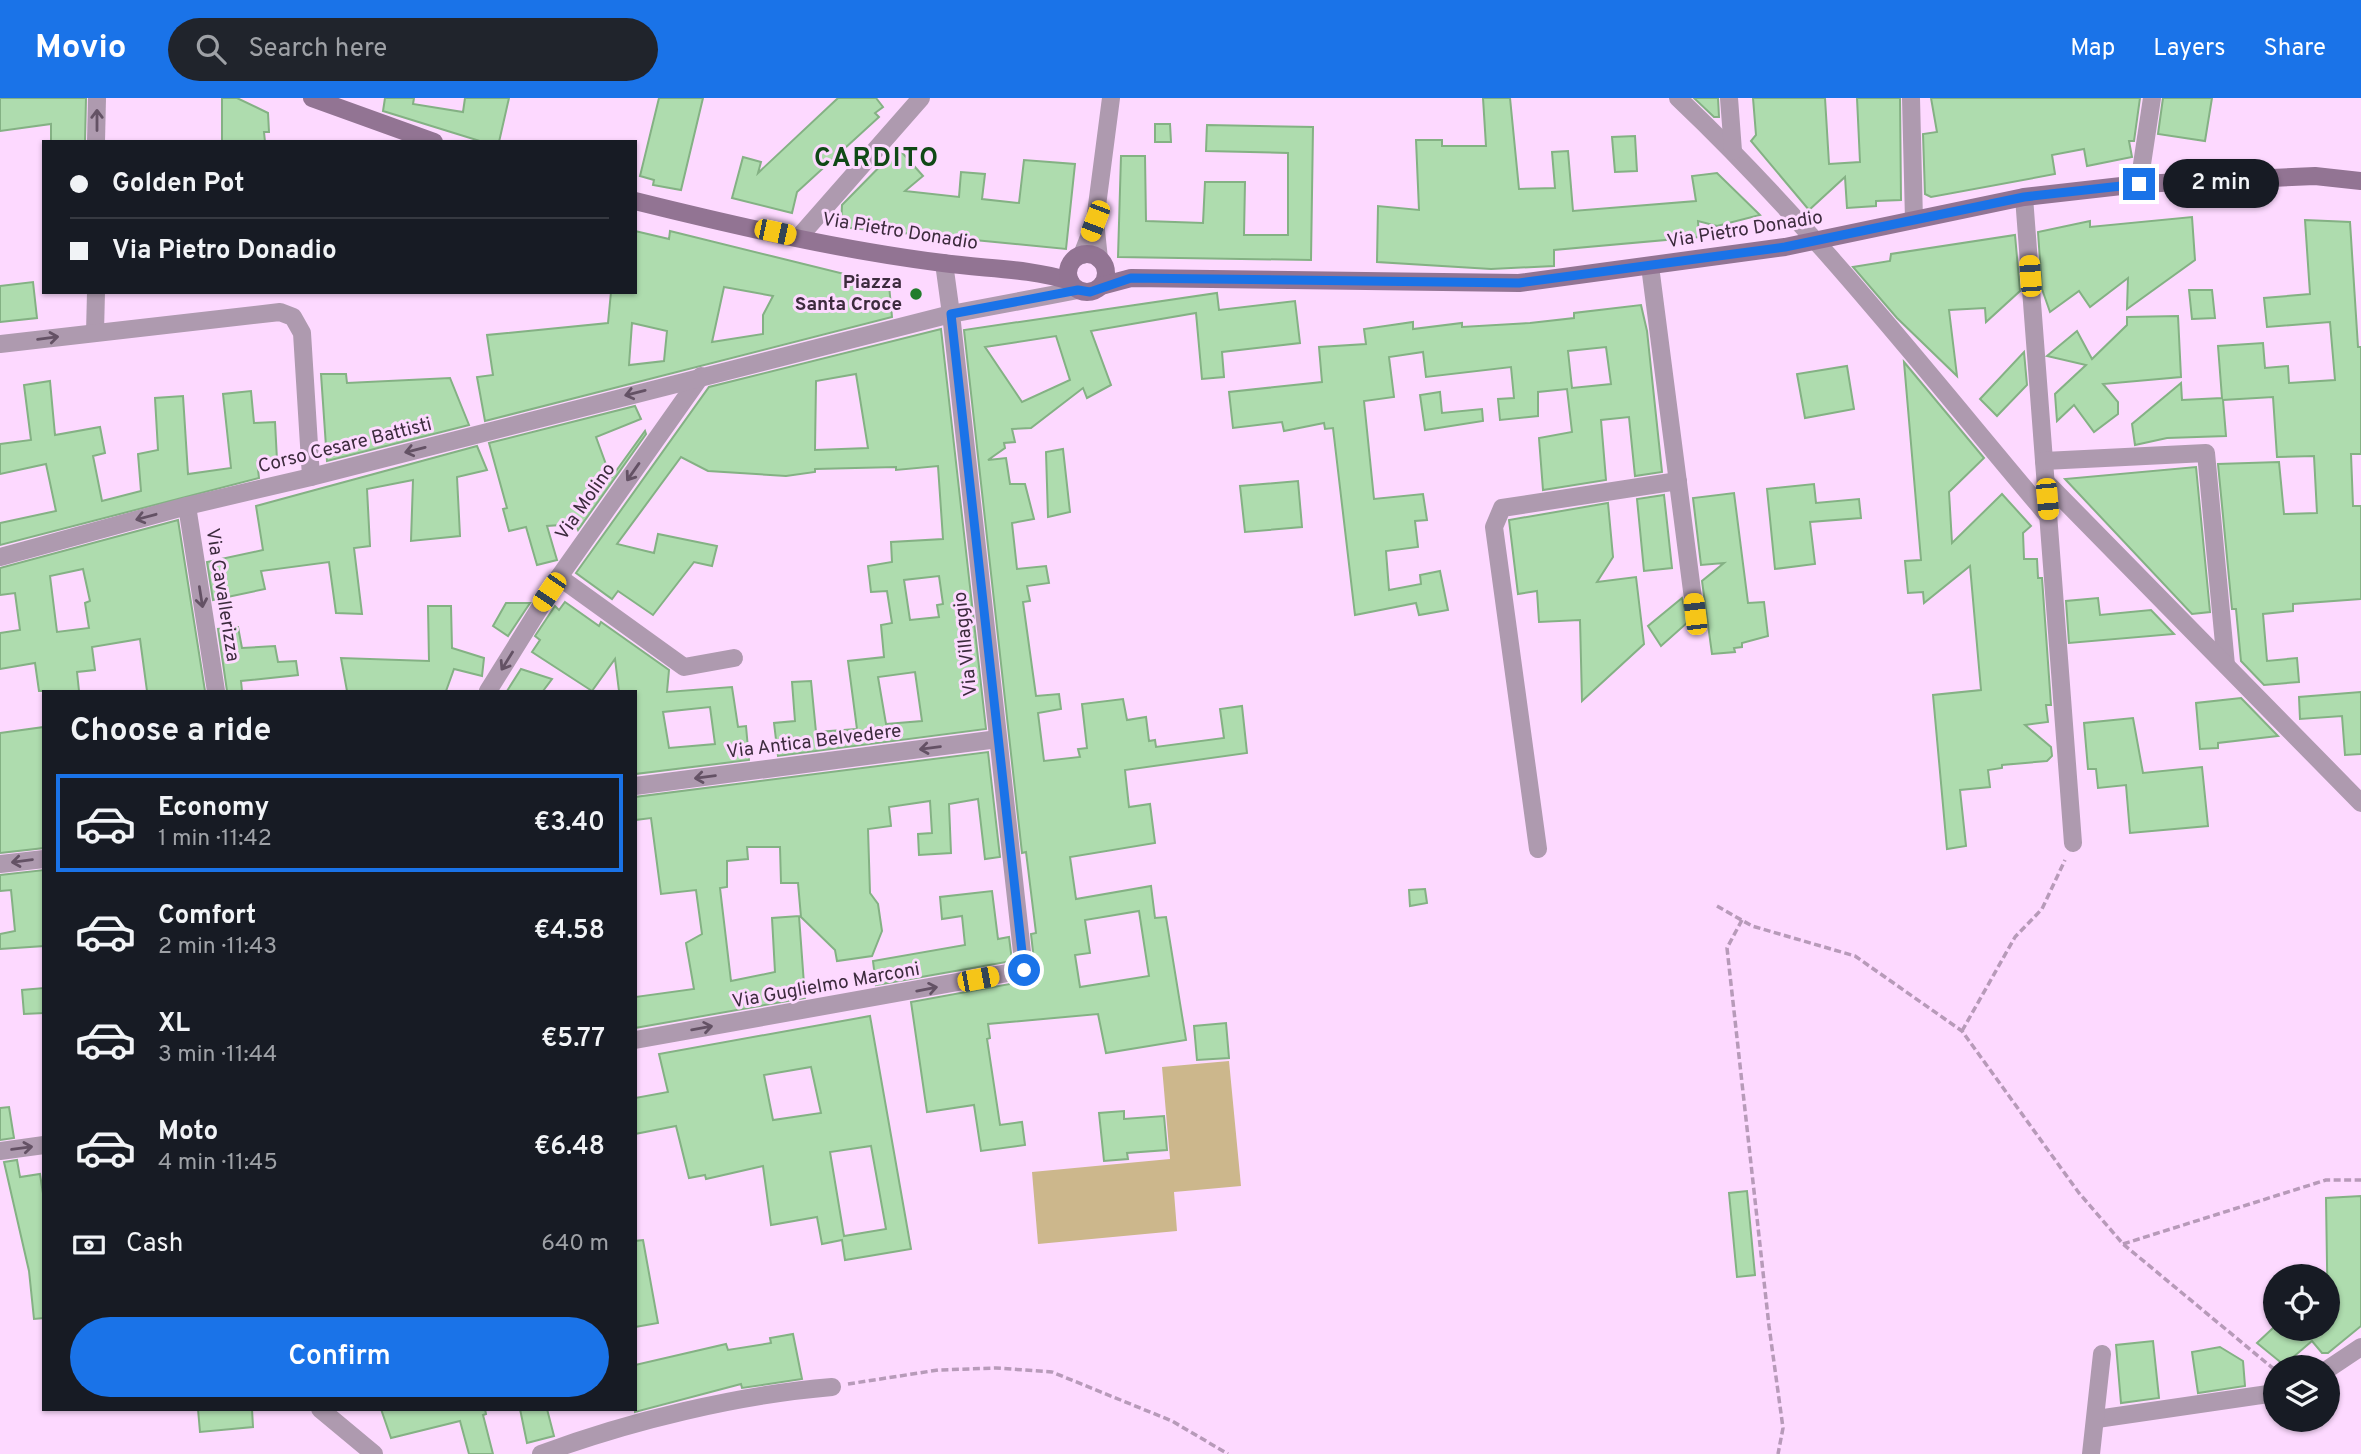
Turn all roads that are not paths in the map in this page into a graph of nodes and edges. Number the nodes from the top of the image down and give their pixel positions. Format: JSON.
{"nodes":[{"id":1,"x":97,"y":98,"type":"edge"},
{"id":2,"x":312,"y":98,"type":"edge"},
{"id":3,"x":921,"y":98,"type":"edge"},
{"id":4,"x":1111,"y":98,"type":"edge"},
{"id":5,"x":1678,"y":98,"type":"edge"},
{"id":6,"x":1729,"y":98,"type":"edge"},
{"id":7,"x":1911,"y":98,"type":"edge"},
{"id":8,"x":2152,"y":98,"type":"edge"},
{"id":9,"x":96,"y":140,"type":"edge"},
{"id":10,"x":428,"y":140,"type":"edge"},
{"id":11,"x":1733,"y":151,"type":"junction"},
{"id":12,"x":2361,"y":181,"type":"edge"},
{"id":13,"x":2139,"y":184,"type":"junction"},
{"id":14,"x":2024,"y":197,"type":"junction"},
{"id":15,"x":637,"y":201,"type":"edge"},
{"id":16,"x":1914,"y":220,"type":"junction"},
{"id":17,"x":799,"y":237,"type":"junction"},
{"id":18,"x":1816,"y":241,"type":"junction"},
{"id":19,"x":944,"y":263,"type":"junction"},
{"id":20,"x":1650,"y":266,"type":"junction"},
{"id":21,"x":1084,"y":268,"type":"junction"},
{"id":22,"x":1131,"y":278,"type":"junction"},
{"id":23,"x":96,"y":294,"type":"edge"},
{"id":24,"x":951,"y":314,"type":"junction"},
{"id":25,"x":95,"y":332,"type":"junction"},
{"id":26,"x":0,"y":344,"type":"edge"},
{"id":27,"x":701,"y":376,"type":"junction"},
{"id":28,"x":2044,"y":461,"type":"junction"},
{"id":29,"x":311,"y":477,"type":"junction"},
{"id":30,"x":1678,"y":481,"type":"junction"},
{"id":31,"x":2046,"y":482,"type":"junction"},
{"id":32,"x":187,"y":506,"type":"junction"},
{"id":33,"x":2048,"y":516,"type":"junction"},
{"id":34,"x":0,"y":557,"type":"edge"},
{"id":35,"x":559,"y":577,"type":"junction"},
{"id":36,"x":1695,"y":614,"type":"dead end"},
{"id":37,"x":734,"y":658,"type":"dead end"},
{"id":38,"x":2226,"y":665,"type":"junction"},
{"id":39,"x":216,"y":690,"type":"edge"},
{"id":40,"x":489,"y":690,"type":"edge"},
{"id":41,"x":998,"y":740,"type":"junction"},
{"id":42,"x":637,"y":786,"type":"edge"},
{"id":43,"x":2361,"y":803,"type":"edge"},
{"id":44,"x":2073,"y":843,"type":"road end"},
{"id":45,"x":1538,"y":849,"type":"dead end"},
{"id":46,"x":42,"y":859,"type":"edge"},
{"id":47,"x":0,"y":864,"type":"edge"},
{"id":48,"x":1024,"y":970,"type":"joint"},
{"id":49,"x":637,"y":1040,"type":"edge"},
{"id":50,"x":42,"y":1145,"type":"edge"},
{"id":51,"x":0,"y":1152,"type":"edge"},
{"id":52,"x":2361,"y":1347,"type":"edge"},
{"id":53,"x":2102,"y":1354,"type":"dead end"},
{"id":54,"x":2340,"y":1362,"type":"edge"},
{"id":55,"x":832,"y":1387,"type":"road end"},
{"id":56,"x":2263,"y":1395,"type":"edge"},
{"id":57,"x":322,"y":1411,"type":"edge"},
{"id":58,"x":2096,"y":1419,"type":"junction"},
{"id":59,"x":374,"y":1454,"type":"edge"},
{"id":60,"x":541,"y":1454,"type":"edge"},
{"id":61,"x":2091,"y":1454,"type":"edge"}],
"edges":[{"from":9,"to":1,"type":"street","one_way":true},
{"from":2,"to":10,"type":"main road"},
{"from":3,"to":17,"type":"street"},
{"from":4,"to":21,"type":"street"},
{"from":5,"to":11,"type":"street"},
{"from":6,"to":11,"type":"street"},
{"from":7,"to":16,"type":"street"},
{"from":8,"to":13,"type":"street"},
{"from":11,"to":18,"type":"street"},
{"from":12,"to":13,"type":"main road","name":"Via Pietro Donadio"},
{"from":13,"to":14,"type":"main road","name":"Via Pietro Donadio"},
{"from":14,"to":16,"type":"main road","name":"Via Pietro Donadio"},
{"from":14,"to":28,"type":"street"},
{"from":15,"to":17,"type":"main road","name":"Via Pietro Donadio"},
{"from":16,"to":18,"type":"main road","name":"Via Pietro Donadio"},
{"from":17,"to":19,"type":"main road","name":"Via Pietro Donadio"},
{"from":18,"to":20,"type":"main road","name":"Via Pietro Donadio"},
{"from":18,"to":33,"type":"street"},
{"from":19,"to":21,"type":"main road","name":"Via Pietro Donadio"},
{"from":19,"to":24,"type":"street","name":"Via Villaggio"},
{"from":20,"to":22,"type":"main road","name":"Via Pietro Donadio"},
{"from":20,"to":30,"type":"street"},
{"from":21,"to":22,"type":"main road","name":"Via Pietro Donadio"},
{"from":21,"to":22,"type":"main road","name":"Via Pietro Donadio"},
{"from":21,"to":24,"type":"street","name":"Corso Cesare Battisti"},
{"from":23,"to":25,"type":"street"},
{"from":24,"to":27,"type":"street","name":"Corso Cesare Battisti"},
{"from":24,"to":41,"type":"street","name":"Via Villaggio"},
{"from":26,"to":25,"type":"street","one_way":true},
{"from":25,"to":29,"type":"street"},
{"from":27,"to":29,"type":"street","name":"Corso Cesare Battisti","one_way":true},
{"from":27,"to":35,"type":"street","name":"Via Molino","one_way":true},
{"from":28,"to":31,"type":"street"},
{"from":28,"to":38,"type":"street"},
{"from":29,"to":32,"type":"street","name":"Corso Cesare Battisti"},
{"from":30,"to":36,"type":"street"},
{"from":30,"to":45,"type":"street"},
{"from":31,"to":33,"type":"street"},
{"from":31,"to":38,"type":"street"},
{"from":32,"to":34,"type":"street","name":"Corso Cesare Battisti","one_way":true},
{"from":32,"to":39,"type":"street","name":"Via Cavallerizza","one_way":true},
{"from":33,"to":44,"type":"street"},
{"from":35,"to":37,"type":"street"},
{"from":35,"to":40,"type":"street","name":"Via Molino","one_way":true},
{"from":38,"to":43,"type":"street"},
{"from":41,"to":42,"type":"street","name":"Via Antica Belvedere","one_way":true},
{"from":41,"to":48,"type":"street","name":"Via Villaggio"},
{"from":46,"to":47,"type":"street","one_way":true},
{"from":49,"to":48,"type":"street","name":"Via Guglielmo Marconi","one_way":true},
{"from":51,"to":50,"type":"street","one_way":true},
{"from":52,"to":54,"type":"street"},
{"from":53,"to":58,"type":"street"},
{"from":55,"to":60,"type":"street"},
{"from":56,"to":58,"type":"street"},
{"from":57,"to":59,"type":"street"},
{"from":58,"to":61,"type":"street"}]}
